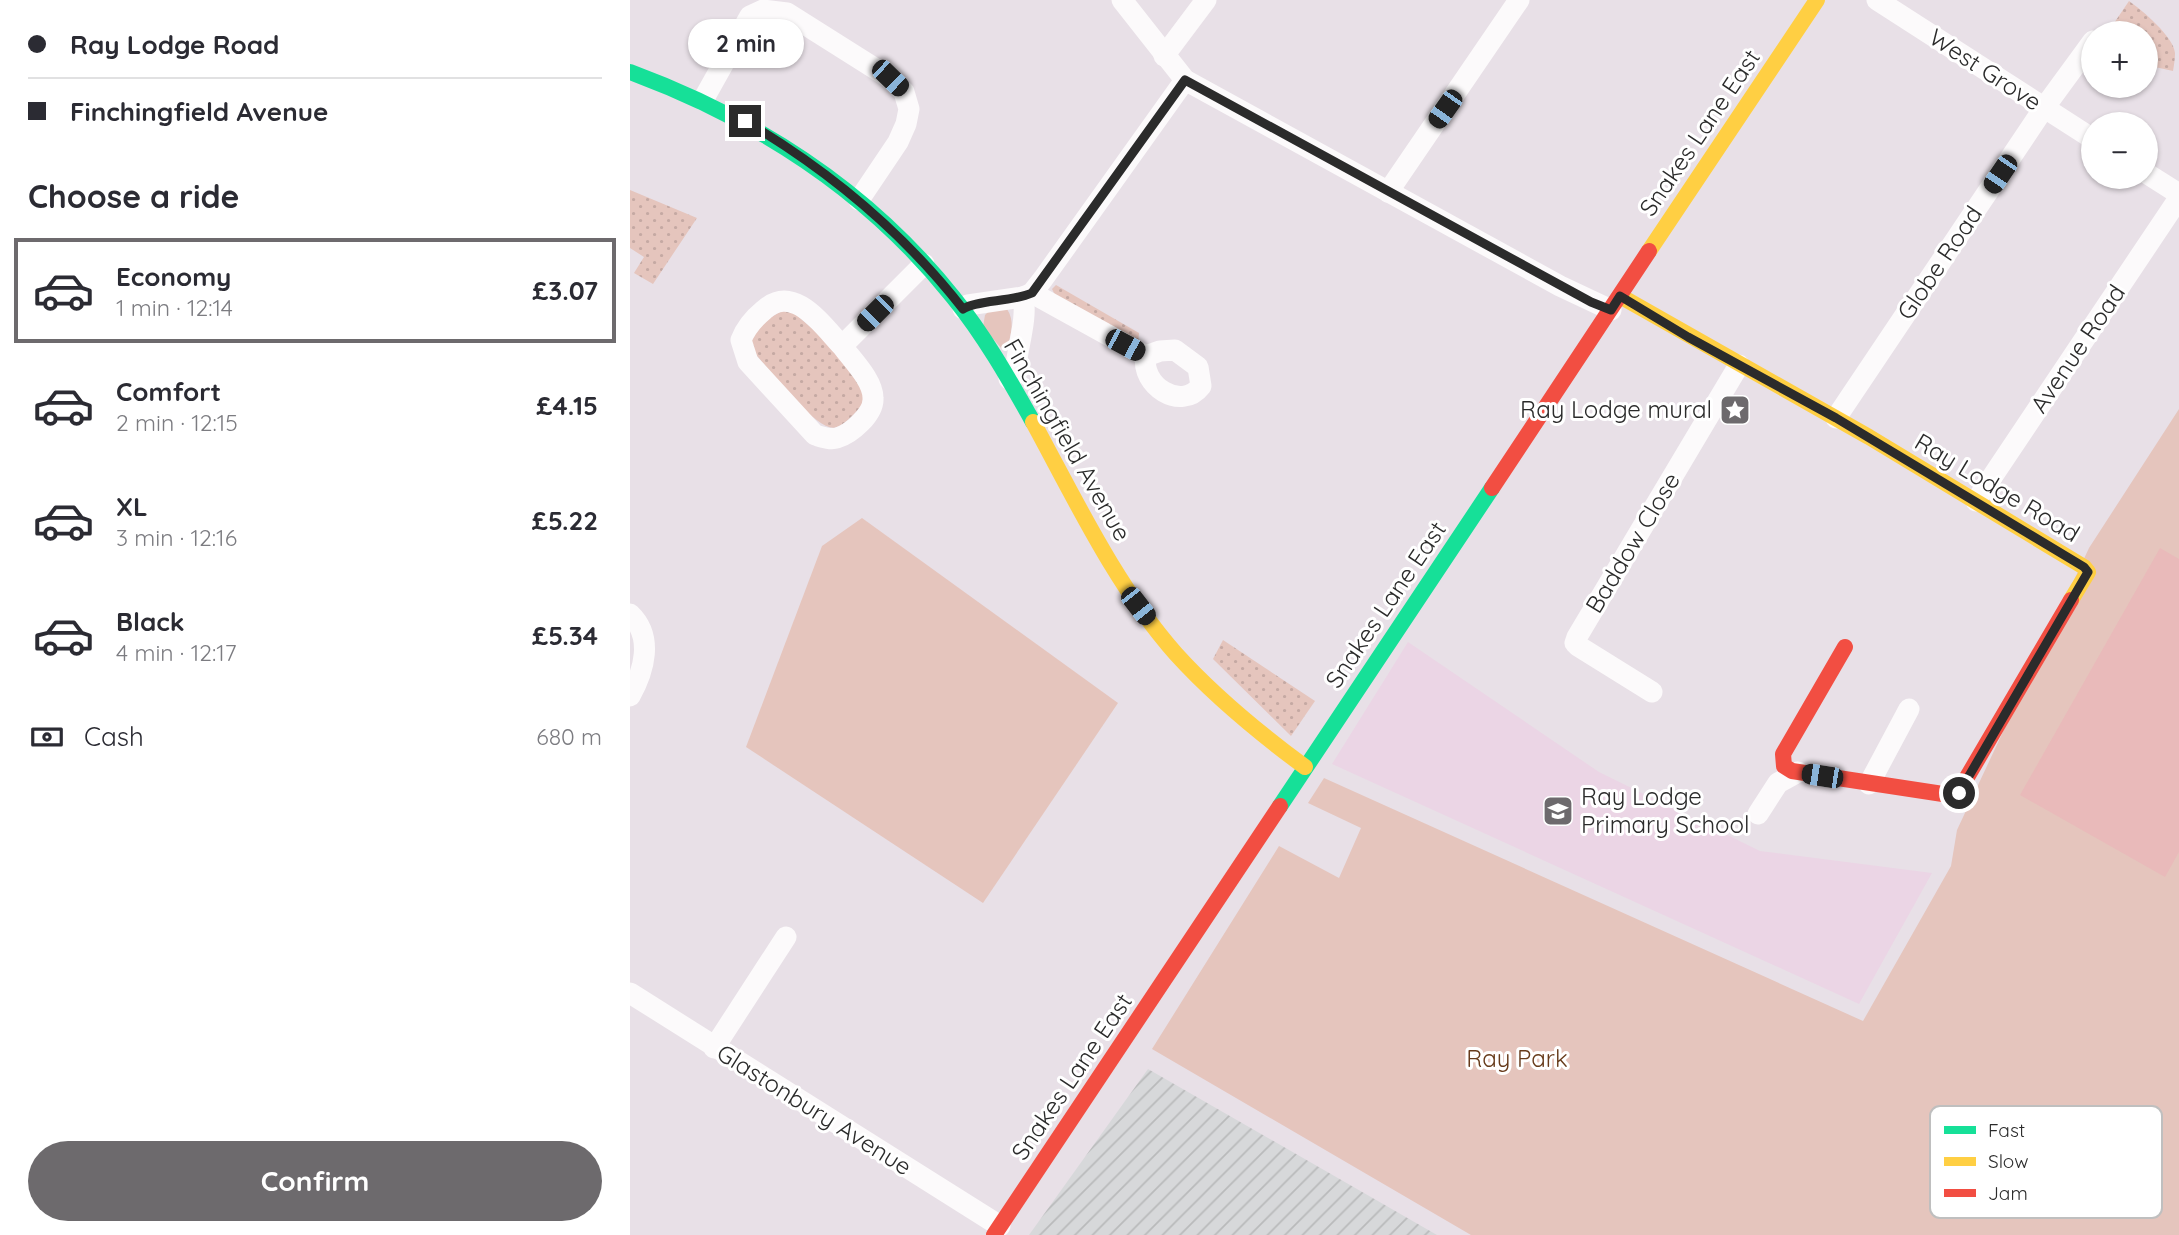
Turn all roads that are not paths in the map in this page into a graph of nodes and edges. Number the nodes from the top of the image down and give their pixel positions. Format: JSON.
{"nodes":[{"id":1,"x":1122,"y":0,"type":"edge"},
{"id":2,"x":1206,"y":0,"type":"edge"},
{"id":3,"x":1817,"y":0,"type":"edge"},
{"id":4,"x":1877,"y":0,"type":"edge"},
{"id":5,"x":1514,"y":2,"type":"edge"},
{"id":6,"x":1164,"y":56,"type":"junction"},
{"id":7,"x":2081,"y":57,"type":"edge"},
{"id":8,"x":630,"y":72,"type":"edge"},
{"id":9,"x":1185,"y":80,"type":"junction"},
{"id":10,"x":703,"y":100,"type":"junction"},
{"id":11,"x":2044,"y":108,"type":"junction"},
{"id":12,"x":2081,"y":131,"type":"edge"},
{"id":13,"x":2158,"y":181,"type":"edge"},
{"id":14,"x":1388,"y":192,"type":"junction"},
{"id":15,"x":2179,"y":196,"type":"edge"},
{"id":16,"x":859,"y":200,"type":"junction"},
{"id":17,"x":924,"y":264,"type":"junction"},
{"id":18,"x":1027,"y":295,"type":"junction"},
{"id":19,"x":1616,"y":303,"type":"junction"},
{"id":20,"x":963,"y":309,"type":"junction"},
{"id":21,"x":842,"y":346,"type":"junction"},
{"id":22,"x":1146,"y":356,"type":"dead end"},
{"id":23,"x":1739,"y":365,"type":"junction"},
{"id":24,"x":1009,"y":379,"type":"junction"},
{"id":25,"x":1836,"y":418,"type":"junction"},
{"id":26,"x":1976,"y":501,"type":"junction"},
{"id":27,"x":630,"y":614,"type":"edge"},
{"id":28,"x":1845,"y":647,"type":"dead end"},
{"id":29,"x":1653,"y":692,"type":"dead end"},
{"id":30,"x":630,"y":696,"type":"edge"},
{"id":31,"x":1909,"y":709,"type":"dead end"},
{"id":32,"x":1305,"y":767,"type":"junction"},
{"id":33,"x":1795,"y":772,"type":"junction"},
{"id":34,"x":1869,"y":784,"type":"junction"},
{"id":35,"x":1758,"y":814,"type":"dead end"},
{"id":36,"x":786,"y":937,"type":"dead end"},
{"id":37,"x":630,"y":993,"type":"edge"},
{"id":38,"x":714,"y":1048,"type":"junction"},
{"id":39,"x":997,"y":1230,"type":"edge"}],
"edges":[{"from":1,"to":6,"type":"street"},
{"from":2,"to":6,"type":"street"},
{"from":3,"to":19,"type":"street","name":"Snakes Lane East"},
{"from":4,"to":11,"type":"street","name":"West Grove"},
{"from":5,"to":14,"type":"street"},
{"from":6,"to":9,"type":"street"},
{"from":7,"to":11,"type":"street","name":"Globe Road"},
{"from":8,"to":10,"type":"street","name":"Finchingfield Avenue"},
{"from":9,"to":14,"type":"street"},
{"from":9,"to":18,"type":"street"},
{"from":10,"to":16,"type":"street","name":"Finchingfield Avenue"},
{"from":10,"to":16,"type":"street"},
{"from":11,"to":12,"type":"street","name":"West Grove"},
{"from":11,"to":25,"type":"street","name":"Globe Road"},
{"from":13,"to":15,"type":"street"},
{"from":14,"to":19,"type":"street"},
{"from":15,"to":26,"type":"street","name":"Avenue Road"},
{"from":16,"to":17,"type":"street","name":"Finchingfield Avenue"},
{"from":17,"to":20,"type":"street","name":"Finchingfield Avenue"},
{"from":17,"to":21,"type":"street"},
{"from":18,"to":20,"type":"street"},
{"from":18,"to":22,"type":"street"},
{"from":18,"to":24,"type":"street"},
{"from":19,"to":23,"type":"street","name":"Ray Lodge Road"},
{"from":19,"to":32,"type":"street","name":"Snakes Lane East"},
{"from":20,"to":24,"type":"street","name":"Finchingfield Avenue"},
{"from":21,"to":21,"type":"street"},
{"from":23,"to":25,"type":"street","name":"Ray Lodge Road"},
{"from":23,"to":29,"type":"street","name":"Baddow Close"},
{"from":24,"to":32,"type":"street","name":"Finchingfield Avenue"},
{"from":25,"to":26,"type":"street","name":"Ray Lodge Road"},
{"from":26,"to":34,"type":"street","name":"Ray Lodge Road"},
{"from":27,"to":30,"type":"street"},
{"from":28,"to":33,"type":"street"},
{"from":31,"to":34,"type":"street"},
{"from":32,"to":39,"type":"street","name":"Snakes Lane East"},
{"from":33,"to":34,"type":"street","name":"Ray Lodge Road"},
{"from":33,"to":35,"type":"street"},
{"from":36,"to":38,"type":"street"},
{"from":37,"to":38,"type":"street","name":"Glastonbury Avenue"},
{"from":38,"to":39,"type":"street","name":"Glastonbury Avenue"}]}
